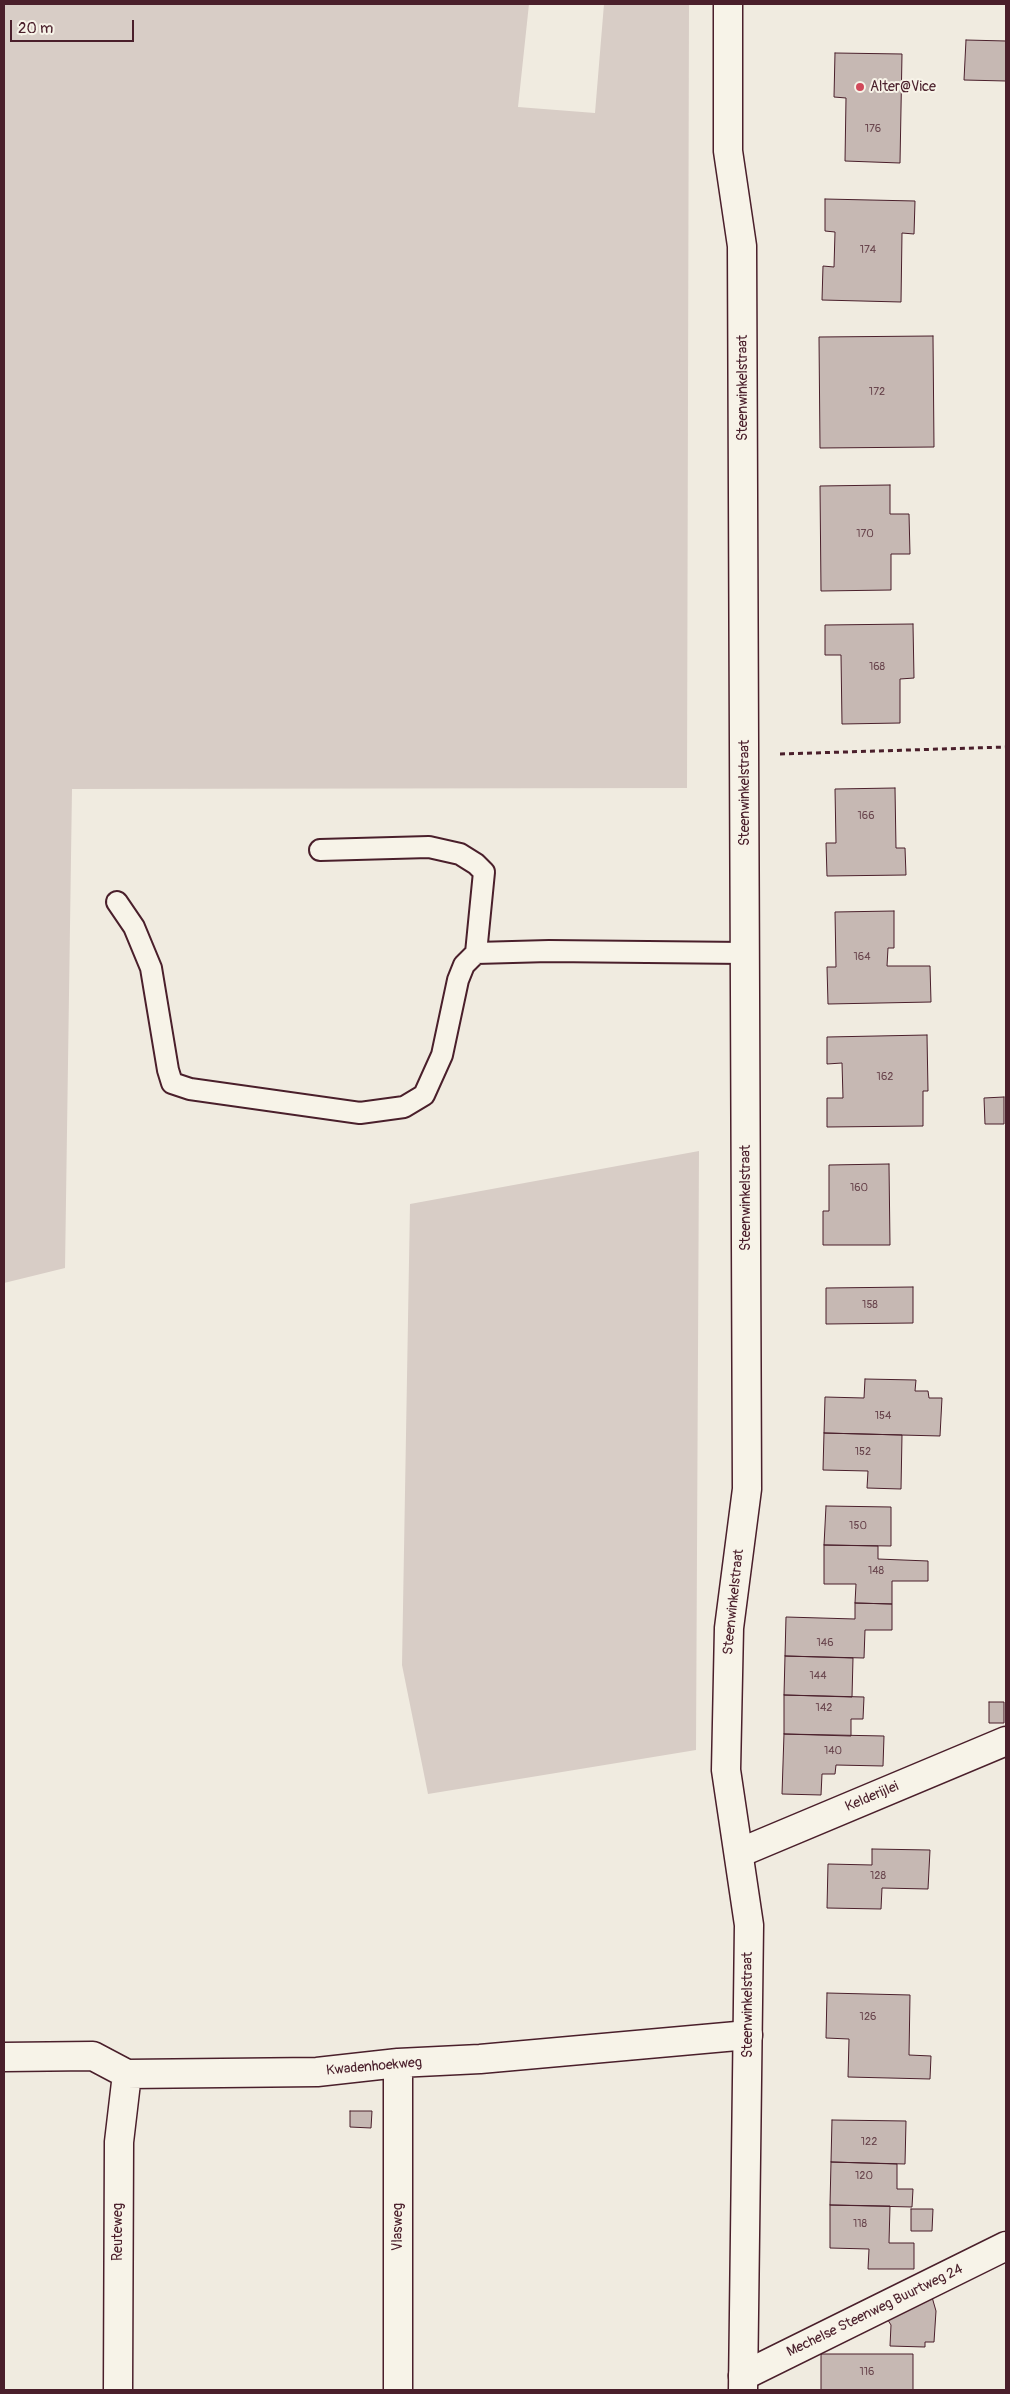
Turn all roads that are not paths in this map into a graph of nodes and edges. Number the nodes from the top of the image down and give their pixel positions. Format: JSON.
{"nodes":[{"id":1,"x":728,"y":4,"type":"edge"},
{"id":2,"x":320,"y":850,"type":"dead end"},
{"id":3,"x":117,"y":902,"type":"dead end"},
{"id":4,"x":476,"y":952,"type":"junction"},
{"id":5,"x":745,"y":952,"type":"junction"},
{"id":6,"x":1006,"y":1741,"type":"edge"},
{"id":7,"x":739,"y":1853,"type":"junction"},
{"id":8,"x":748,"y":2035,"type":"junction"},
{"id":9,"x":4,"y":2057,"type":"edge"},
{"id":10,"x":398,"y":2063,"type":"junction"},
{"id":11,"x":127,"y":2074,"type":"junction"},
{"id":12,"x":1006,"y":2246,"type":"edge"},
{"id":13,"x":743,"y":2383,"type":"edge"},
{"id":14,"x":118,"y":2390,"type":"edge"},
{"id":15,"x":398,"y":2390,"type":"edge"}],
"edges":[{"from":1,"to":5,"type":"street","name":"Steenwinkelstraat"},
{"from":2,"to":4,"type":"lane"},
{"from":3,"to":4,"type":"lane"},
{"from":4,"to":5,"type":"lane"},
{"from":5,"to":7,"type":"street","name":"Steenwinkelstraat"},
{"from":6,"to":7,"type":"street","name":"Kelderijlei"},
{"from":7,"to":8,"type":"street","name":"Steenwinkelstraat"},
{"from":8,"to":10,"type":"street","name":"Kwadenhoekweg"},
{"from":8,"to":13,"type":"street","name":"Steenwinkelstraat"},
{"from":9,"to":11,"type":"street","name":"Kwadenhoekweg"},
{"from":10,"to":11,"type":"street","name":"Kwadenhoekweg"},
{"from":10,"to":15,"type":"street","name":"Vlasweg"},
{"from":11,"to":14,"type":"street","name":"Reuteweg"},
{"from":12,"to":13,"type":"street","name":"Mechelse Steenweg Buurtweg 24"}]}
